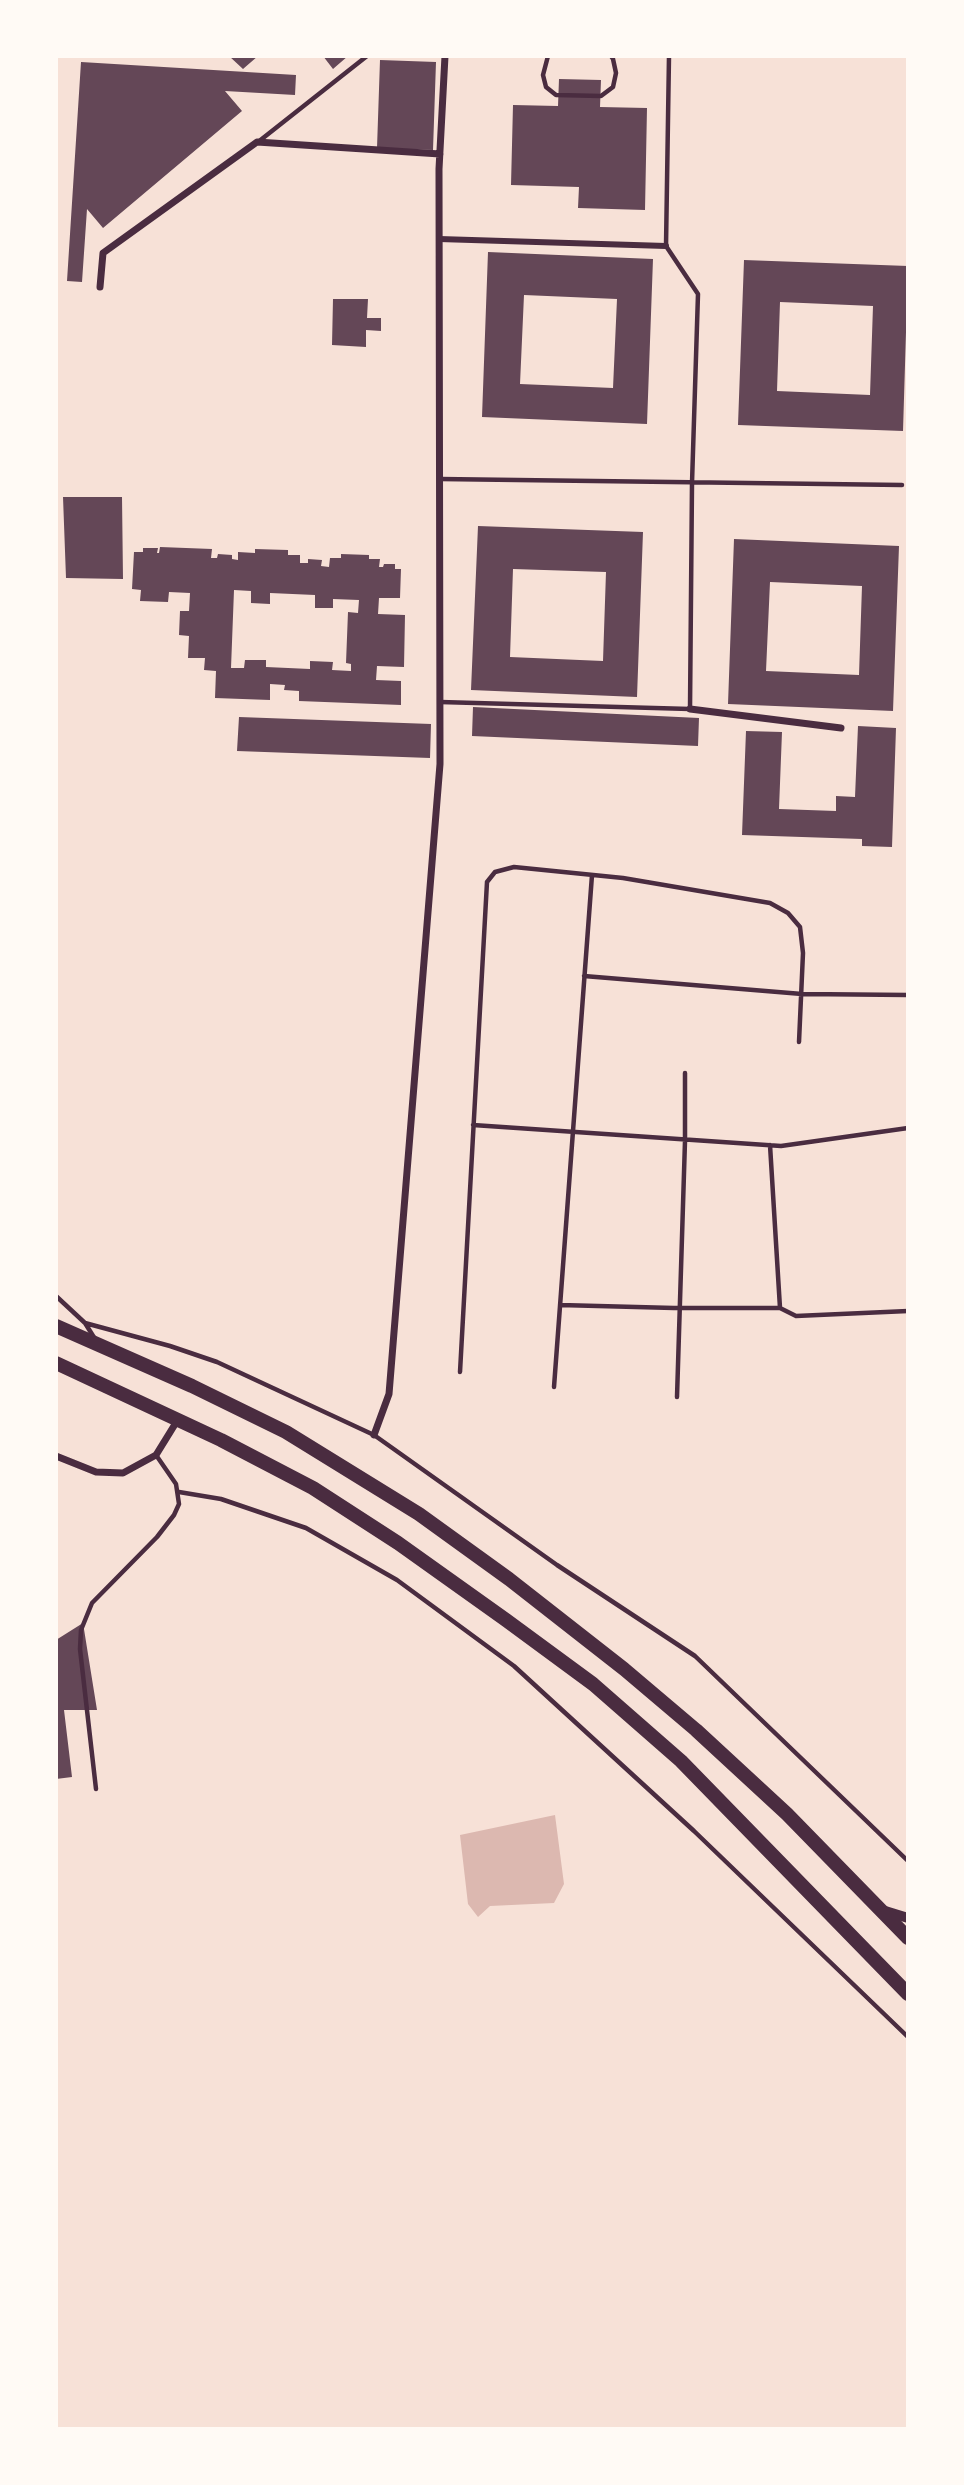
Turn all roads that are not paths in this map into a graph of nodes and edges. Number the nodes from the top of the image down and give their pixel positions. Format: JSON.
{"nodes":[{"id":1,"x":367,"y":56,"type":"edge"},
{"id":2,"x":444,"y":56,"type":"edge"},
{"id":3,"x":548,"y":56,"type":"edge"},
{"id":4,"x":611,"y":56,"type":"edge"},
{"id":5,"x":669,"y":56,"type":"edge"},
{"id":6,"x":257,"y":142,"type":"junction"},
{"id":7,"x":440,"y":154,"type":"junction"},
{"id":8,"x":439,"y":239,"type":"junction"},
{"id":9,"x":666,"y":246,"type":"junction"},
{"id":10,"x":100,"y":287,"type":"dead end"},
{"id":11,"x":439,"y":479,"type":"junction"},
{"id":12,"x":692,"y":483,"type":"junction"},
{"id":13,"x":902,"y":485,"type":"dead end"},
{"id":14,"x":440,"y":702,"type":"junction"},
{"id":15,"x":690,"y":709,"type":"junction"},
{"id":16,"x":841,"y":728,"type":"dead end"},
{"id":17,"x":592,"y":875,"type":"junction"},
{"id":18,"x":584,"y":976,"type":"junction"},
{"id":19,"x":802,"y":995,"type":"junction"},
{"id":20,"x":908,"y":995,"type":"edge"},
{"id":21,"x":799,"y":1042,"type":"dead end"},
{"id":22,"x":685,"y":1073,"type":"dead end"},
{"id":23,"x":473,"y":1125,"type":"junction"},
{"id":24,"x":908,"y":1128,"type":"edge"},
{"id":25,"x":572,"y":1132,"type":"junction"},
{"id":26,"x":685,"y":1141,"type":"junction"},
{"id":27,"x":770,"y":1145,"type":"junction"},
{"id":28,"x":56,"y":1296,"type":"edge"},
{"id":29,"x":560,"y":1305,"type":"junction"},
{"id":30,"x":680,"y":1307,"type":"junction"},
{"id":31,"x":780,"y":1308,"type":"junction"},
{"id":32,"x":908,"y":1311,"type":"edge"},
{"id":33,"x":85,"y":1323,"type":"junction"},
{"id":34,"x":56,"y":1326,"type":"edge"},
{"id":35,"x":98,"y":1343,"type":"junction"},
{"id":36,"x":56,"y":1363,"type":"edge"},
{"id":37,"x":460,"y":1372,"type":"dead end"},
{"id":38,"x":554,"y":1387,"type":"dead end"},
{"id":39,"x":677,"y":1396,"type":"dead end"},
{"id":40,"x":177,"y":1421,"type":"junction"},
{"id":41,"x":374,"y":1435,"type":"junction"},
{"id":42,"x":156,"y":1455,"type":"junction"},
{"id":43,"x":56,"y":1456,"type":"edge"},
{"id":44,"x":179,"y":1492,"type":"junction"},
{"id":45,"x":96,"y":1788,"type":"dead end"},
{"id":46,"x":908,"y":1861,"type":"edge"},
{"id":47,"x":878,"y":1909,"type":"junction"},
{"id":48,"x":908,"y":1918,"type":"edge"},
{"id":49,"x":908,"y":1938,"type":"edge"},
{"id":50,"x":908,"y":1994,"type":"edge"},
{"id":51,"x":908,"y":2037,"type":"edge"}],
"edges":[{"from":1,"to":6,"type":"lane"},
{"from":2,"to":7,"type":"street"},
{"from":3,"to":4,"type":"lane"},
{"from":5,"to":9,"type":"lane"},
{"from":6,"to":7,"type":"street"},
{"from":6,"to":10,"type":"street"},
{"from":7,"to":8,"type":"street"},
{"from":8,"to":9,"type":"street"},
{"from":8,"to":11,"type":"street"},
{"from":9,"to":12,"type":"lane"},
{"from":11,"to":12,"type":"lane"},
{"from":11,"to":14,"type":"street"},
{"from":12,"to":13,"type":"lane"},
{"from":12,"to":15,"type":"lane"},
{"from":14,"to":15,"type":"lane"},
{"from":14,"to":41,"type":"street"},
{"from":15,"to":16,"type":"street"},
{"from":17,"to":18,"type":"lane"},
{"from":17,"to":19,"type":"lane"},
{"from":17,"to":23,"type":"lane"},
{"from":18,"to":19,"type":"lane"},
{"from":18,"to":25,"type":"lane"},
{"from":19,"to":20,"type":"lane"},
{"from":19,"to":21,"type":"lane"},
{"from":22,"to":26,"type":"lane"},
{"from":23,"to":25,"type":"lane"},
{"from":23,"to":37,"type":"lane"},
{"from":24,"to":27,"type":"lane"},
{"from":25,"to":26,"type":"lane"},
{"from":25,"to":29,"type":"lane"},
{"from":26,"to":27,"type":"lane"},
{"from":26,"to":30,"type":"lane"},
{"from":27,"to":31,"type":"lane"},
{"from":28,"to":33,"type":"lane"},
{"from":29,"to":30,"type":"lane"},
{"from":29,"to":38,"type":"lane"},
{"from":30,"to":31,"type":"lane"},
{"from":30,"to":39,"type":"lane"},
{"from":31,"to":32,"type":"lane"},
{"from":33,"to":35,"type":"lane"},
{"from":33,"to":41,"type":"lane"},
{"from":34,"to":35,"type":"highway"},
{"from":35,"to":47,"type":"highway"},
{"from":36,"to":40,"type":"highway"},
{"from":40,"to":42,"type":"street"},
{"from":40,"to":50,"type":"highway"},
{"from":41,"to":46,"type":"lane"},
{"from":42,"to":43,"type":"street"},
{"from":42,"to":44,"type":"lane"},
{"from":44,"to":45,"type":"lane"},
{"from":44,"to":51,"type":"lane"},
{"from":47,"to":48,"type":"street"},
{"from":47,"to":49,"type":"highway"}]}
